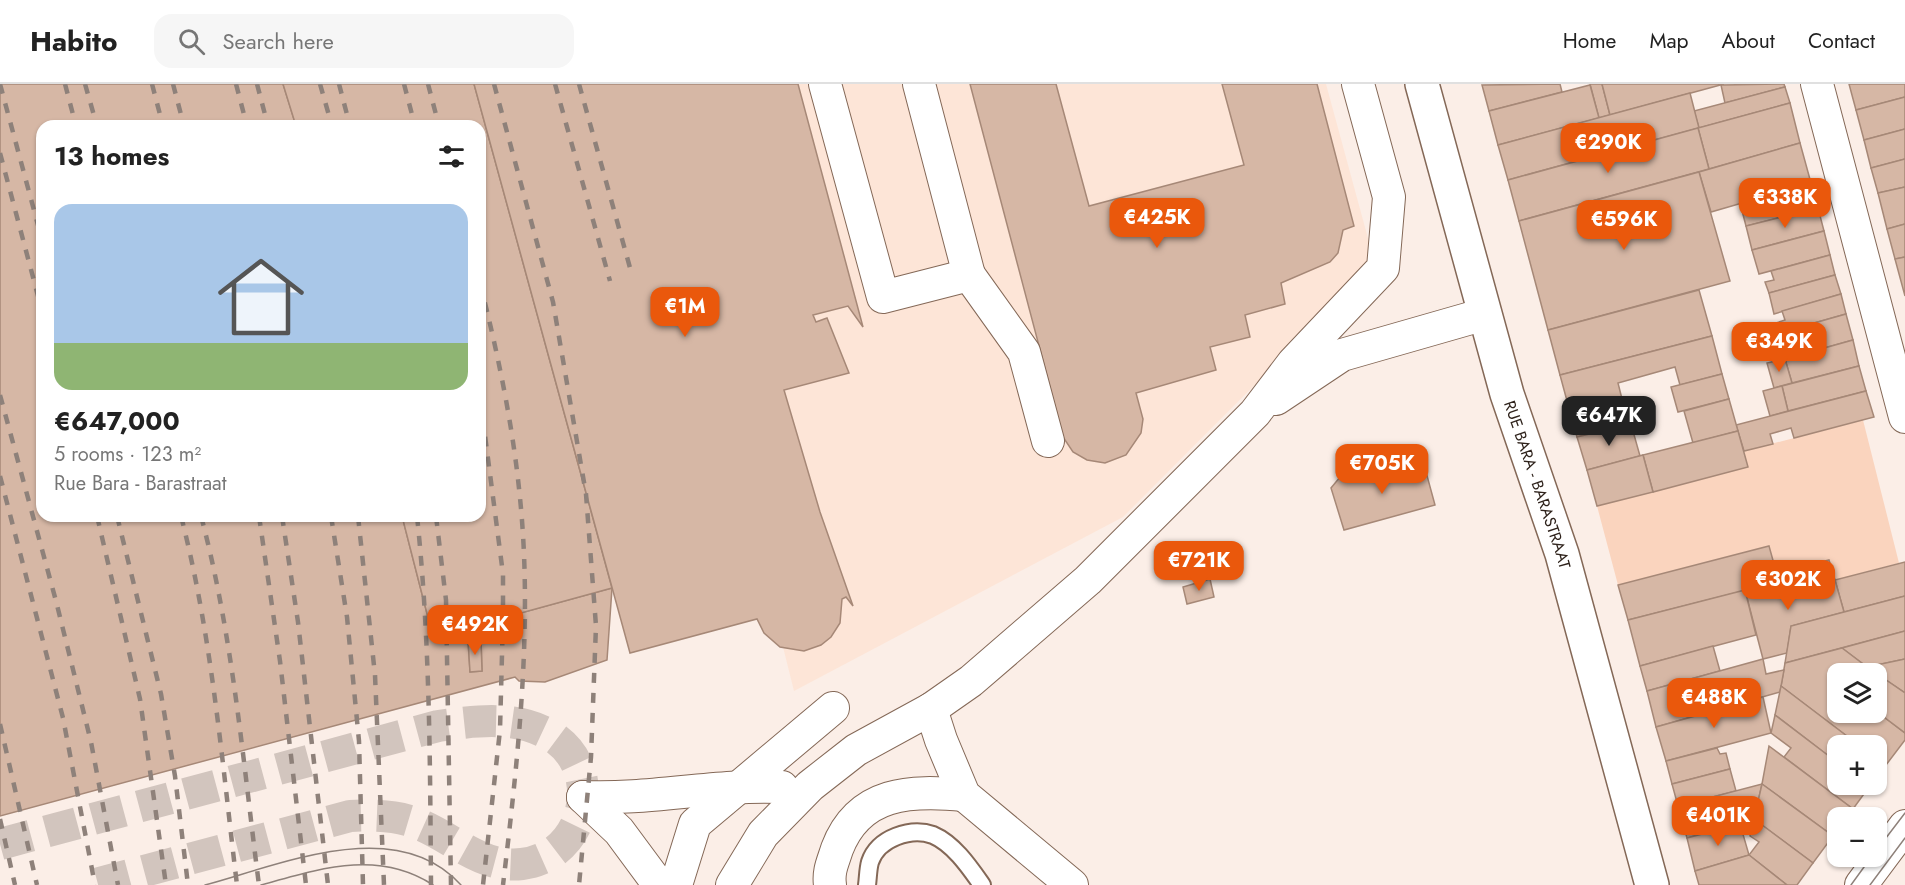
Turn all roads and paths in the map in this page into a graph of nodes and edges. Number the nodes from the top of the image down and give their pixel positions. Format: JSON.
{"nodes":[{"id":1,"x":825,"y":84,"type":"edge"},
{"id":2,"x":919,"y":84,"type":"edge"},
{"id":3,"x":1358,"y":84,"type":"edge"},
{"id":4,"x":1422,"y":84,"type":"edge"},
{"id":5,"x":1817,"y":84,"type":"edge"},
{"id":6,"x":969,"y":275,"type":"junction"},
{"id":7,"x":1485,"y":314,"type":"junction"},
{"id":8,"x":1255,"y":413,"type":"junction"},
{"id":9,"x":1905,"y":417,"type":"edge"},
{"id":10,"x":1048,"y":441,"type":"dead end"},
{"id":11,"x":833,"y":708,"type":"dead end"},
{"id":12,"x":931,"y":709,"type":"junction"},
{"id":13,"x":741,"y":785,"type":"junction"},
{"id":14,"x":964,"y":795,"type":"junction"},
{"id":15,"x":1905,"y":826,"type":"edge"},
{"id":16,"x":1866,"y":883,"type":"edge"},
{"id":17,"x":659,"y":885,"type":"edge"},
{"id":18,"x":676,"y":885,"type":"edge"},
{"id":19,"x":732,"y":885,"type":"edge"},
{"id":20,"x":830,"y":885,"type":"edge"},
{"id":21,"x":867,"y":885,"type":"edge"},
{"id":22,"x":982,"y":885,"type":"edge"},
{"id":23,"x":1072,"y":885,"type":"edge"},
{"id":24,"x":1652,"y":885,"type":"edge"}],
"edges":[{"from":1,"to":6,"type":"street"},
{"from":2,"to":6,"type":"street"},
{"from":3,"to":8,"type":"street"},
{"from":4,"to":7,"type":"main road","name":"RUE BARA - BARASTRAAT"},
{"from":5,"to":9,"type":"street"},
{"from":6,"to":10,"type":"street"},
{"from":7,"to":8,"type":"street"},
{"from":7,"to":24,"type":"main road","name":"RUE BARA - BARASTRAAT"},
{"from":8,"to":12,"type":"street"},
{"from":11,"to":13,"type":"street"},
{"from":12,"to":14,"type":"street"},
{"from":12,"to":19,"type":"street"},
{"from":13,"to":17,"type":"street"},
{"from":13,"to":18,"type":"street"},
{"from":14,"to":20,"type":"street"},
{"from":14,"to":23,"type":"street"},
{"from":15,"to":16,"type":"street"},
{"from":21,"to":22,"type":"lane"}]}
